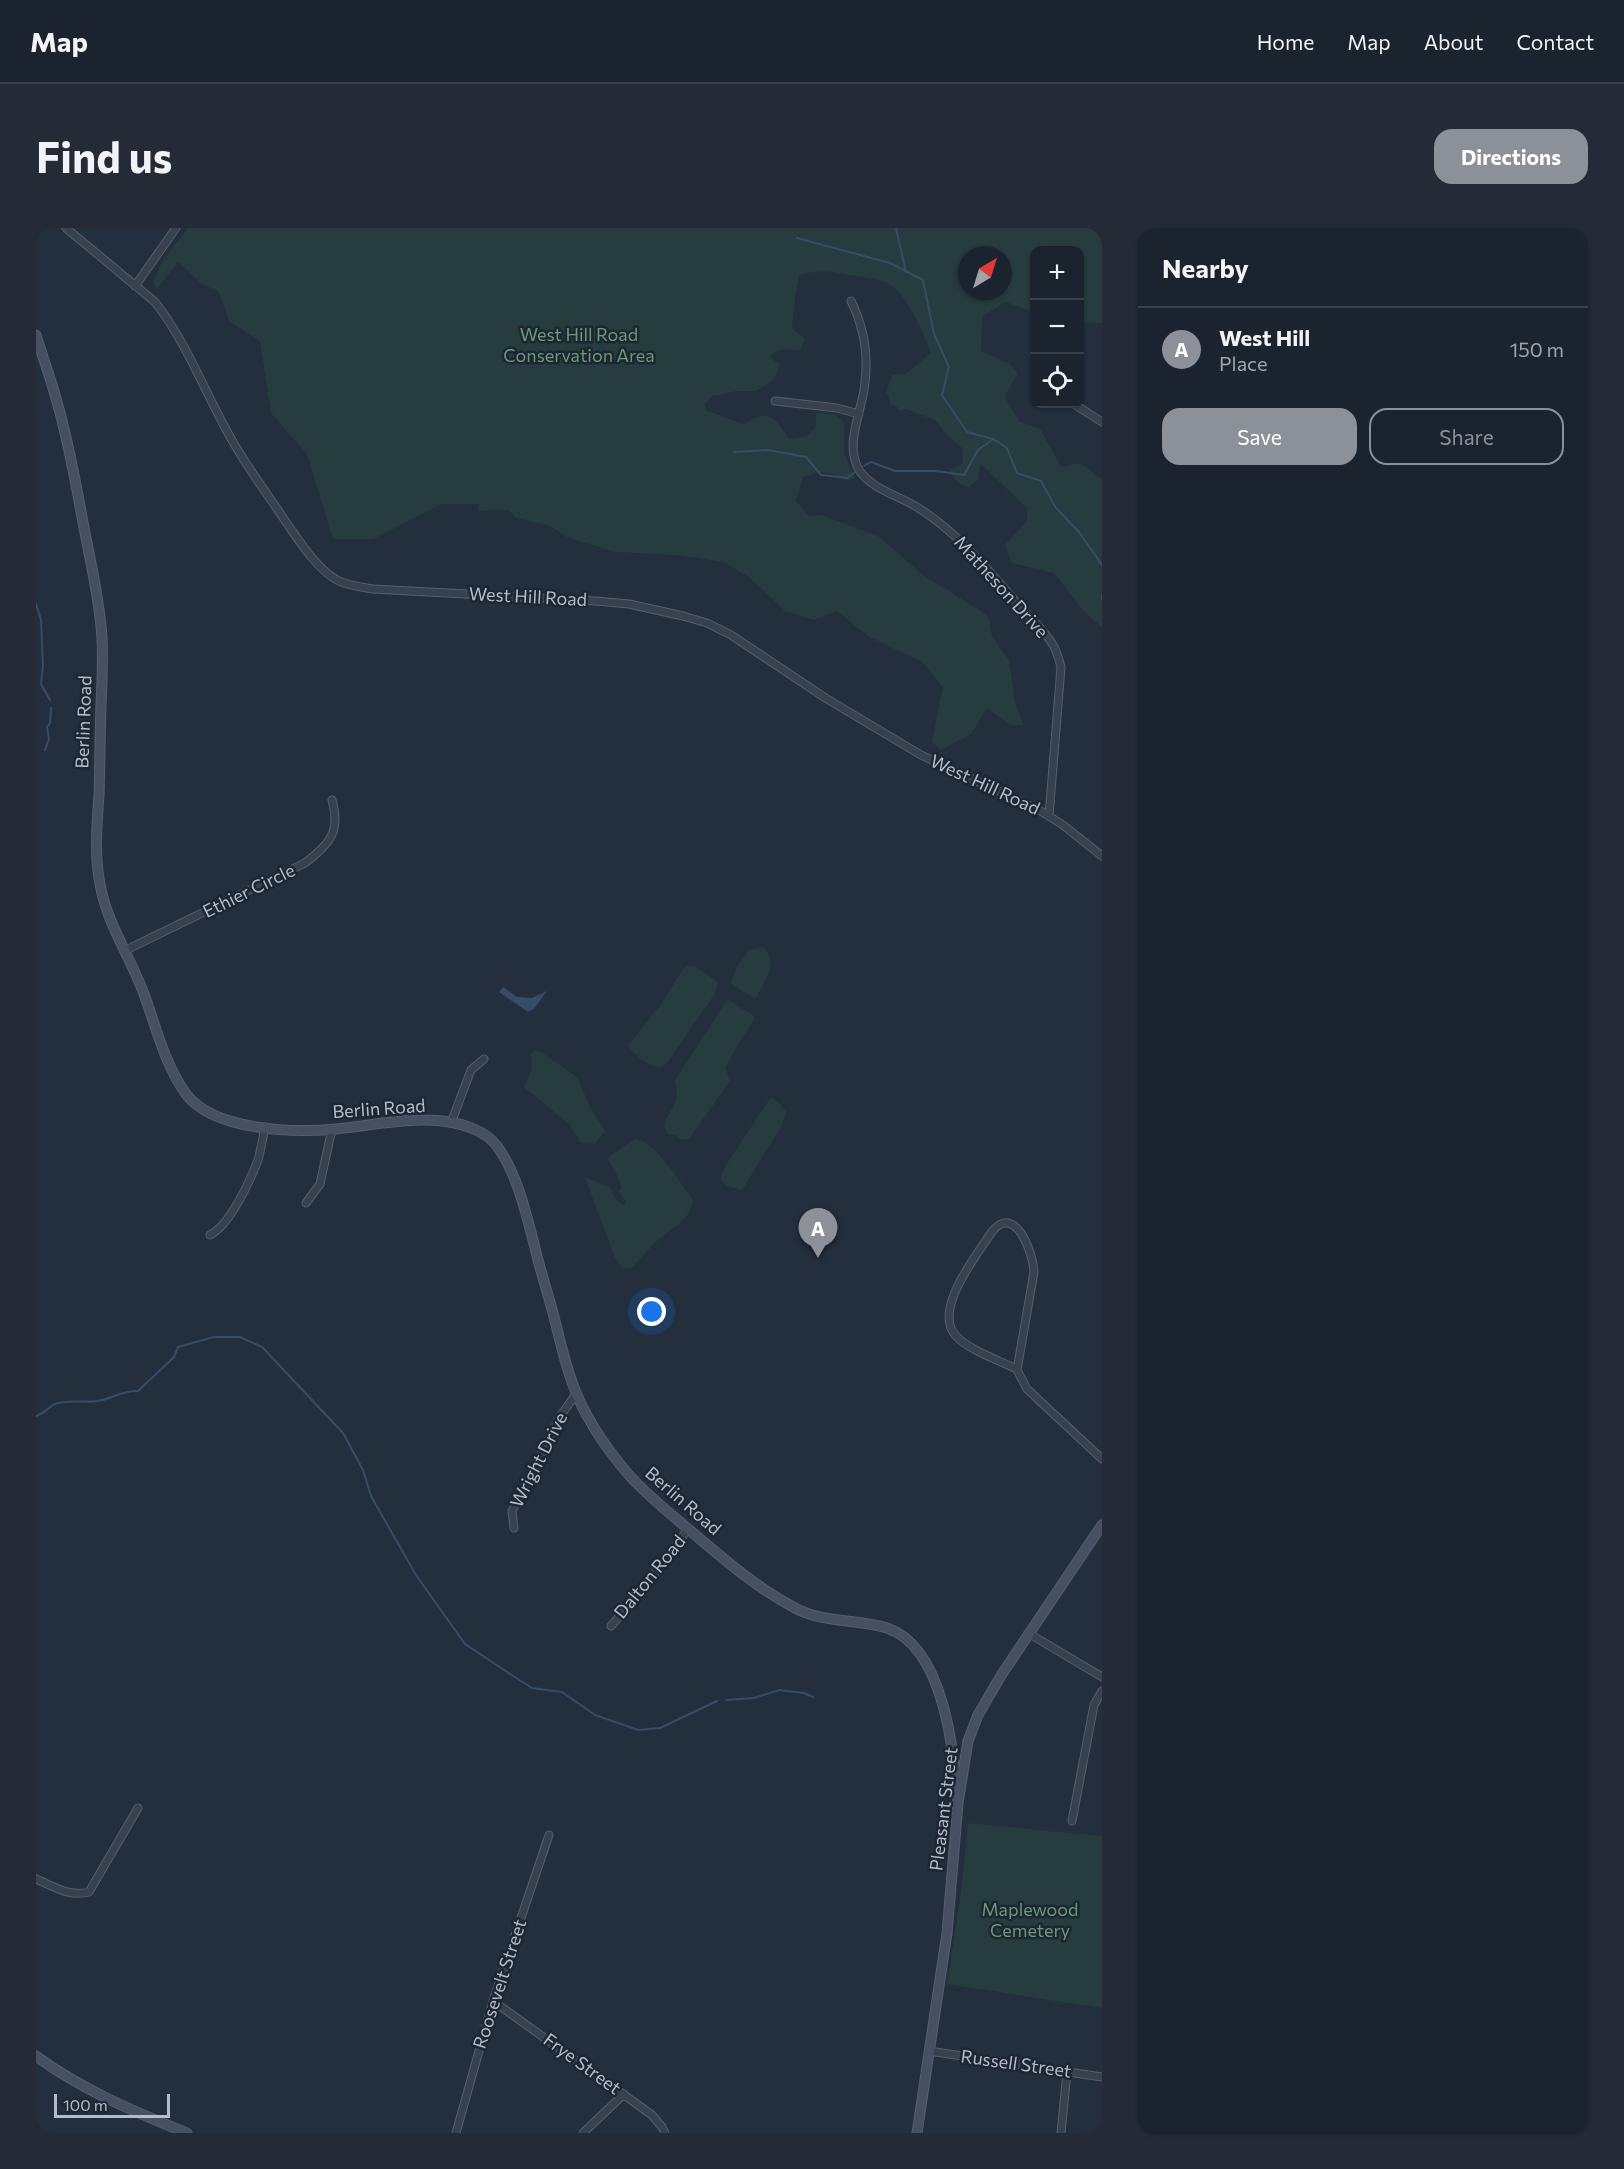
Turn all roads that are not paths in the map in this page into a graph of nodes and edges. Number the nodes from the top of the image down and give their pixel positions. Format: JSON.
{"nodes":[{"id":1,"x":66,"y":228,"type":"edge"},
{"id":2,"x":176,"y":228,"type":"edge"},
{"id":3,"x":135,"y":286,"type":"junction"},
{"id":4,"x":851,"y":302,"type":"dead end"},
{"id":5,"x":36,"y":336,"type":"edge"},
{"id":6,"x":775,"y":401,"type":"dead end"},
{"id":7,"x":1080,"y":408,"type":"edge"},
{"id":8,"x":859,"y":414,"type":"junction"},
{"id":9,"x":1102,"y":422,"type":"edge"},
{"id":10,"x":332,"y":800,"type":"dead end"},
{"id":11,"x":1049,"y":816,"type":"junction"},
{"id":12,"x":1102,"y":856,"type":"edge"},
{"id":13,"x":124,"y":951,"type":"junction"},
{"id":14,"x":484,"y":1059,"type":"dead end"},
{"id":15,"x":451,"y":1123,"type":"junction"},
{"id":16,"x":265,"y":1127,"type":"junction"},
{"id":17,"x":332,"y":1129,"type":"junction"},
{"id":18,"x":306,"y":1203,"type":"dead end"},
{"id":19,"x":210,"y":1235,"type":"dead end"},
{"id":20,"x":1017,"y":1369,"type":"junction"},
{"id":21,"x":576,"y":1394,"type":"junction"},
{"id":22,"x":1102,"y":1459,"type":"edge"},
{"id":23,"x":1102,"y":1525,"type":"edge"},
{"id":24,"x":514,"y":1528,"type":"dead end"},
{"id":25,"x":688,"y":1529,"type":"junction"},
{"id":26,"x":611,"y":1626,"type":"dead end"},
{"id":27,"x":1028,"y":1633,"type":"junction"},
{"id":28,"x":1102,"y":1677,"type":"edge"},
{"id":29,"x":1102,"y":1691,"type":"edge"},
{"id":30,"x":958,"y":1803,"type":"junction"},
{"id":31,"x":138,"y":1808,"type":"dead end"},
{"id":32,"x":1072,"y":1821,"type":"dead end"},
{"id":33,"x":549,"y":1835,"type":"dead end"},
{"id":34,"x":36,"y":1879,"type":"edge"},
{"id":35,"x":493,"y":2001,"type":"junction"},
{"id":36,"x":929,"y":2051,"type":"junction"},
{"id":37,"x":36,"y":2056,"type":"edge"},
{"id":38,"x":1067,"y":2072,"type":"junction"},
{"id":39,"x":1102,"y":2077,"type":"edge"},
{"id":40,"x":624,"y":2094,"type":"junction"},
{"id":41,"x":166,"y":2129,"type":"edge"},
{"id":42,"x":187,"y":2133,"type":"edge"},
{"id":43,"x":456,"y":2133,"type":"edge"},
{"id":44,"x":582,"y":2133,"type":"edge"},
{"id":45,"x":665,"y":2133,"type":"edge"},
{"id":46,"x":917,"y":2133,"type":"edge"},
{"id":47,"x":1060,"y":2133,"type":"edge"}],
"edges":[{"from":1,"to":3,"type":"street","name":"West Hill Road"},
{"from":2,"to":3,"type":"street"},
{"from":3,"to":11,"type":"street","name":"West Hill Road"},
{"from":4,"to":8,"type":"street","name":"Matheson Drive"},
{"from":5,"to":13,"type":"street","name":"Berlin Road"},
{"from":6,"to":8,"type":"street"},
{"from":7,"to":9,"type":"street"},
{"from":8,"to":11,"type":"street","name":"Matheson Drive"},
{"from":10,"to":13,"type":"street","name":"Ethier Circle"},
{"from":11,"to":12,"type":"street","name":"West Hill Road"},
{"from":13,"to":16,"type":"street","name":"Berlin Road"},
{"from":14,"to":15,"type":"street"},
{"from":15,"to":17,"type":"street","name":"Berlin Road"},
{"from":15,"to":21,"type":"street","name":"Berlin Road"},
{"from":16,"to":17,"type":"street","name":"Berlin Road"},
{"from":16,"to":19,"type":"street"},
{"from":17,"to":18,"type":"street"},
{"from":20,"to":20,"type":"street"},
{"from":20,"to":22,"type":"street"},
{"from":21,"to":24,"type":"street","name":"Wright Drive"},
{"from":21,"to":25,"type":"street","name":"Berlin Road"},
{"from":23,"to":27,"type":"street","name":"Pleasant Street"},
{"from":25,"to":26,"type":"street","name":"Dalton Road"},
{"from":25,"to":30,"type":"street","name":"Berlin Road"},
{"from":27,"to":28,"type":"street"},
{"from":27,"to":30,"type":"street","name":"Pleasant Street"},
{"from":29,"to":32,"type":"street"},
{"from":30,"to":36,"type":"street","name":"Pleasant Street"},
{"from":31,"to":34,"type":"street"},
{"from":33,"to":35,"type":"street","name":"Roosevelt Street"},
{"from":35,"to":40,"type":"street","name":"Frye Street"},
{"from":35,"to":43,"type":"street","name":"Roosevelt Street"},
{"from":36,"to":38,"type":"street","name":"Russell Street"},
{"from":36,"to":46,"type":"street","name":"Pleasant Street"},
{"from":37,"to":41,"type":"street"},
{"from":38,"to":39,"type":"street","name":"Russell Street"},
{"from":38,"to":47,"type":"street"},
{"from":40,"to":44,"type":"street"},
{"from":40,"to":45,"type":"street","name":"Frye Street"},
{"from":41,"to":42,"type":"street"}]}
